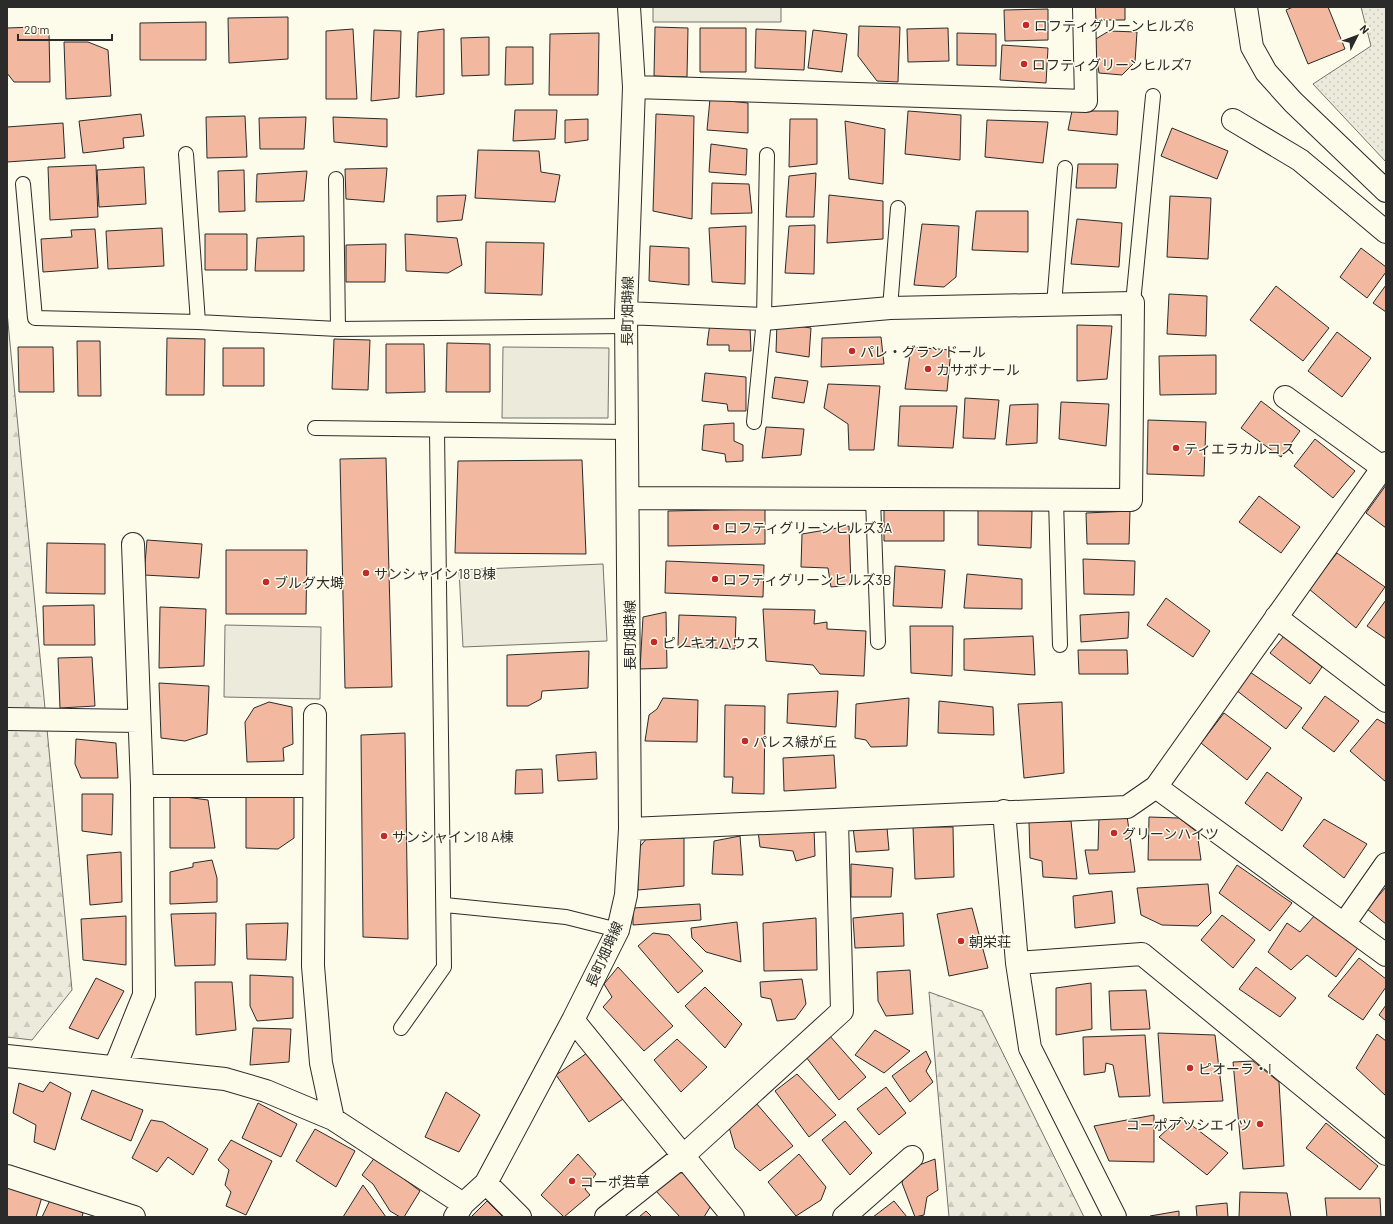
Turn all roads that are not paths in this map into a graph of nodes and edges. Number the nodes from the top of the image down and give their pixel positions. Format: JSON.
{"nodes":[{"id":1,"x":629,"y":7,"type":"edge"},
{"id":2,"x":1084,"y":7,"type":"edge"},
{"id":3,"x":1246,"y":7,"type":"edge"},
{"id":4,"x":634,"y":87,"type":"junction"},
{"id":5,"x":1152,"y":96,"type":"dead end"},
{"id":6,"x":1233,"y":120,"type":"dead end"},
{"id":7,"x":186,"y":154,"type":"dead end"},
{"id":8,"x":767,"y":155,"type":"dead end"},
{"id":9,"x":1065,"y":168,"type":"dead end"},
{"id":10,"x":336,"y":179,"type":"dead end"},
{"id":11,"x":23,"y":184,"type":"dead end"},
{"id":12,"x":1386,"y":191,"type":"edge"},
{"id":13,"x":898,"y":208,"type":"dead end"},
{"id":14,"x":1386,"y":232,"type":"edge"},
{"id":15,"x":1133,"y":303,"type":"junction"},
{"id":16,"x":1054,"y":305,"type":"junction"},
{"id":17,"x":890,"y":308,"type":"junction"},
{"id":18,"x":626,"y":319,"type":"junction"},
{"id":19,"x":764,"y":319,"type":"junction"},
{"id":20,"x":198,"y":322,"type":"junction"},
{"id":21,"x":338,"y":329,"type":"junction"},
{"id":22,"x":1285,"y":397,"type":"dead end"},
{"id":23,"x":754,"y":422,"type":"dead end"},
{"id":24,"x":315,"y":428,"type":"dead end"},
{"id":25,"x":437,"y":431,"type":"junction"},
{"id":26,"x":628,"y":432,"type":"junction"},
{"id":27,"x":1385,"y":467,"type":"edge"},
{"id":28,"x":628,"y":498,"type":"junction"},
{"id":29,"x":873,"y":498,"type":"junction"},
{"id":30,"x":1056,"y":499,"type":"junction"},
{"id":31,"x":133,"y":544,"type":"dead end"},
{"id":32,"x":1276,"y":617,"type":"junction"},
{"id":33,"x":878,"y":642,"type":"dead end"},
{"id":34,"x":1060,"y":646,"type":"dead end"},
{"id":35,"x":1386,"y":701,"type":"edge"},
{"id":36,"x":315,"y":715,"type":"dead end"},
{"id":37,"x":7,"y":719,"type":"edge"},
{"id":38,"x":139,"y":722,"type":"junction"},
{"id":39,"x":142,"y":786,"type":"junction"},
{"id":40,"x":314,"y":786,"type":"junction"},
{"id":41,"x":1156,"y":787,"type":"junction"},
{"id":42,"x":1004,"y":811,"type":"junction"},
{"id":43,"x":837,"y":821,"type":"junction"},
{"id":44,"x":630,"y":829,"type":"junction"},
{"id":45,"x":1386,"y":864,"type":"edge"},
{"id":46,"x":445,"y":905,"type":"junction"},
{"id":47,"x":1344,"y":924,"type":"junction"},
{"id":48,"x":618,"y":930,"type":"junction"},
{"id":49,"x":1386,"y":955,"type":"edge"},
{"id":50,"x":1017,"y":963,"type":"junction"},
{"id":51,"x":573,"y":1020,"type":"junction"},
{"id":52,"x":401,"y":1028,"type":"dead end"},
{"id":53,"x":7,"y":1056,"type":"edge"},
{"id":54,"x":115,"y":1067,"type":"junction"},
{"id":55,"x":333,"y":1119,"type":"junction"},
{"id":56,"x":1386,"y":1154,"type":"edge"},
{"id":57,"x":683,"y":1156,"type":"junction"},
{"id":58,"x":912,"y":1157,"type":"dead end"},
{"id":59,"x":7,"y":1176,"type":"edge"},
{"id":60,"x":486,"y":1183,"type":"junction"},
{"id":61,"x":459,"y":1210,"type":"edge"},
{"id":62,"x":134,"y":1217,"type":"edge"},
{"id":63,"x":520,"y":1217,"type":"edge"},
{"id":64,"x":606,"y":1217,"type":"edge"},
{"id":65,"x":733,"y":1217,"type":"edge"},
{"id":66,"x":844,"y":1217,"type":"edge"},
{"id":67,"x":1115,"y":1217,"type":"edge"}],
"edges":[{"from":1,"to":4,"type":"street","name":"長町畑塒線"},
{"from":2,"to":4,"type":"street"},
{"from":3,"to":12,"type":"street"},
{"from":4,"to":18,"type":"street","name":"長町畑塒線"},
{"from":5,"to":15,"type":"lane"},
{"from":6,"to":14,"type":"street"},
{"from":7,"to":20,"type":"lane"},
{"from":8,"to":19,"type":"lane"},
{"from":9,"to":16,"type":"lane"},
{"from":10,"to":21,"type":"lane"},
{"from":11,"to":20,"type":"lane"},
{"from":13,"to":17,"type":"lane"},
{"from":15,"to":16,"type":"street"},
{"from":15,"to":30,"type":"street"},
{"from":16,"to":17,"type":"street"},
{"from":17,"to":19,"type":"street"},
{"from":18,"to":19,"type":"street"},
{"from":18,"to":21,"type":"lane"},
{"from":18,"to":26,"type":"street","name":"長町畑塒線"},
{"from":19,"to":23,"type":"lane"},
{"from":20,"to":21,"type":"lane"},
{"from":22,"to":27,"type":"street"},
{"from":24,"to":25,"type":"lane"},
{"from":25,"to":26,"type":"lane"},
{"from":25,"to":46,"type":"lane"},
{"from":26,"to":28,"type":"street","name":"長町畑塒線"},
{"from":27,"to":32,"type":"street"},
{"from":28,"to":29,"type":"street"},
{"from":28,"to":44,"type":"street","name":"長町畑塒線"},
{"from":29,"to":30,"type":"street"},
{"from":29,"to":33,"type":"lane"},
{"from":30,"to":34,"type":"lane"},
{"from":31,"to":38,"type":"street"},
{"from":32,"to":35,"type":"street"},
{"from":32,"to":41,"type":"street"},
{"from":36,"to":40,"type":"street"},
{"from":37,"to":38,"type":"street"},
{"from":38,"to":39,"type":"street"},
{"from":39,"to":40,"type":"street"},
{"from":39,"to":54,"type":"street"},
{"from":40,"to":55,"type":"street"},
{"from":41,"to":42,"type":"street"},
{"from":41,"to":47,"type":"street"},
{"from":42,"to":43,"type":"street"},
{"from":42,"to":50,"type":"street"},
{"from":43,"to":44,"type":"street"},
{"from":43,"to":57,"type":"street"},
{"from":44,"to":48,"type":"street","name":"長町畑塒線"},
{"from":45,"to":47,"type":"street"},
{"from":46,"to":48,"type":"lane"},
{"from":46,"to":52,"type":"lane"},
{"from":47,"to":49,"type":"street"},
{"from":48,"to":51,"type":"street","name":"長町畑塒線"},
{"from":50,"to":56,"type":"street"},
{"from":50,"to":67,"type":"street"},
{"from":51,"to":57,"type":"street"},
{"from":51,"to":60,"type":"street","name":"長町畑塒線"},
{"from":53,"to":54,"type":"street"},
{"from":54,"to":55,"type":"street"},
{"from":55,"to":61,"type":"street"},
{"from":57,"to":64,"type":"street"},
{"from":57,"to":65,"type":"street"},
{"from":58,"to":66,"type":"street"},
{"from":59,"to":62,"type":"street"},
{"from":60,"to":61,"type":"street","name":"長町畑塒線"},
{"from":60,"to":63,"type":"street"}]}
